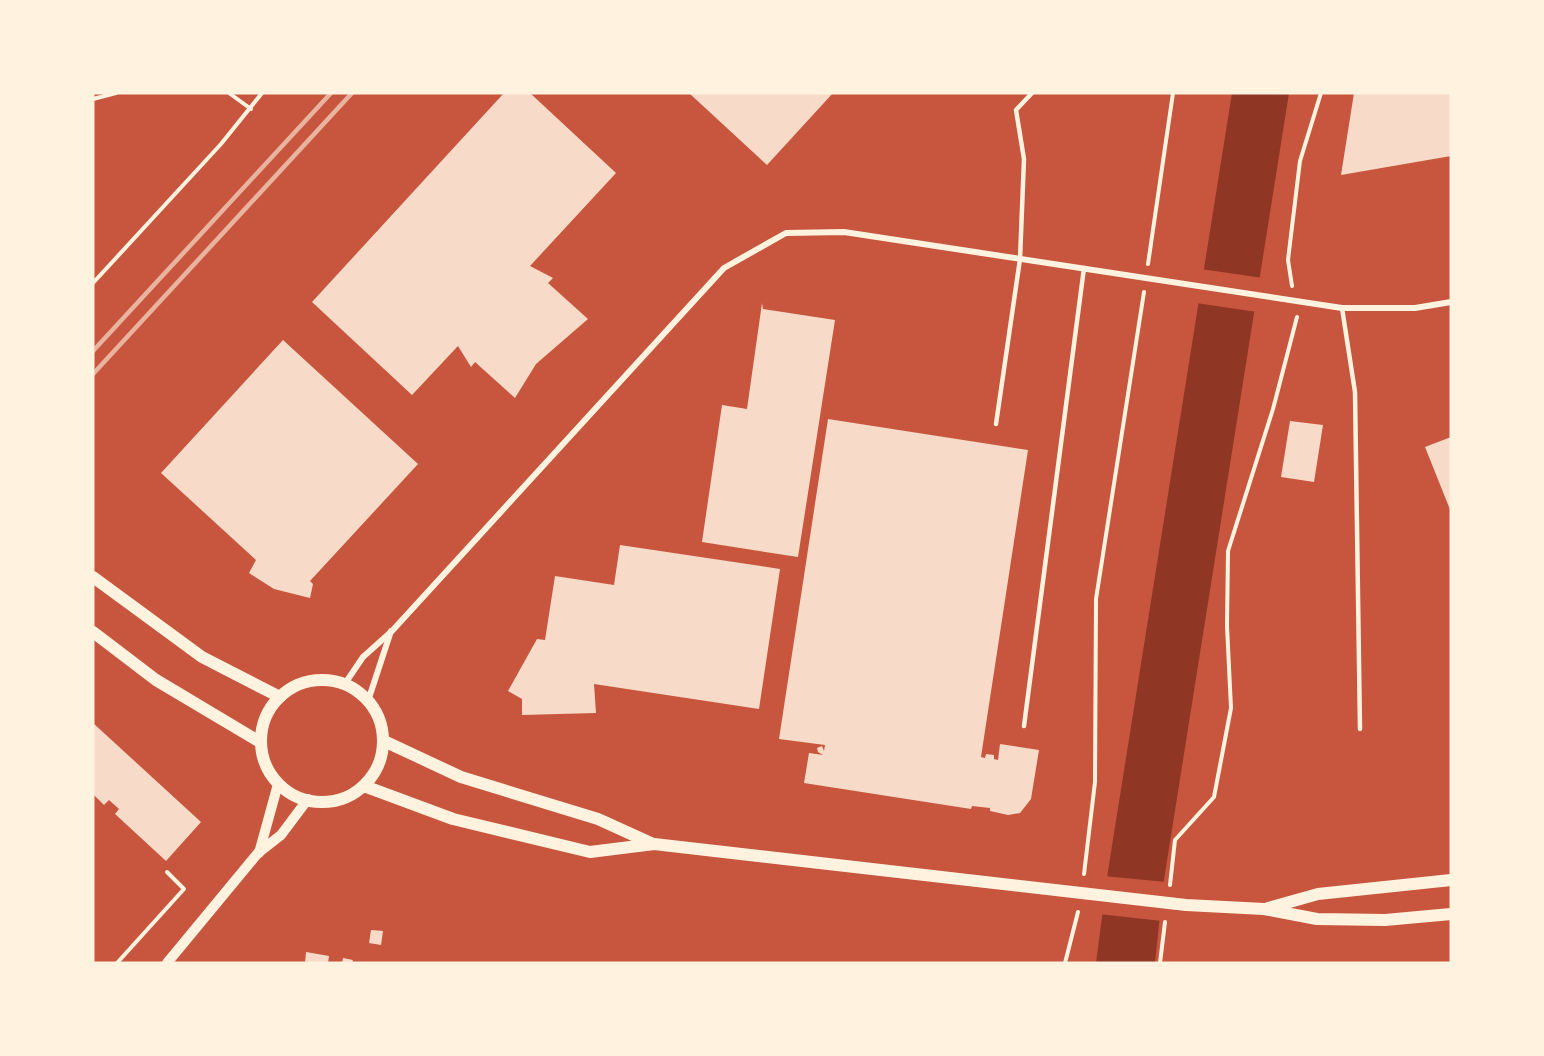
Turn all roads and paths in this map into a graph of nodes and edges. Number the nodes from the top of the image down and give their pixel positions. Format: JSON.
{"nodes":[{"id":1,"x":116,"y":93,"type":"edge"},
{"id":2,"x":229,"y":93,"type":"edge"},
{"id":3,"x":262,"y":93,"type":"edge"},
{"id":4,"x":1032,"y":93,"type":"edge"},
{"id":5,"x":1173,"y":93,"type":"edge"},
{"id":6,"x":1321,"y":93,"type":"edge"},
{"id":7,"x":93,"y":99,"type":"edge"},
{"id":8,"x":250,"y":109,"type":"junction"},
{"id":9,"x":1020,"y":259,"type":"junction"},
{"id":10,"x":1084,"y":268,"type":"junction"},
{"id":11,"x":1146,"y":277,"type":"junction"},
{"id":12,"x":93,"y":283,"type":"edge"},
{"id":13,"x":1294,"y":300,"type":"junction"},
{"id":14,"x":1451,"y":302,"type":"edge"},
{"id":15,"x":1342,"y":308,"type":"junction"},
{"id":16,"x":996,"y":424,"type":"dead end"},
{"id":17,"x":93,"y":578,"type":"edge"},
{"id":18,"x":392,"y":631,"type":"junction"},
{"id":19,"x":93,"y":632,"type":"edge"},
{"id":20,"x":344,"y":685,"type":"junction"},
{"id":21,"x":280,"y":697,"type":"junction"},
{"id":22,"x":368,"y":701,"type":"junction"},
{"id":23,"x":1023,"y":726,"type":"dead end"},
{"id":24,"x":1360,"y":729,"type":"dead end"},
{"id":25,"x":384,"y":741,"type":"junction"},
{"id":26,"x":260,"y":742,"type":"junction"},
{"id":27,"x":278,"y":784,"type":"junction"},
{"id":28,"x":364,"y":786,"type":"junction"},
{"id":29,"x":308,"y":799,"type":"junction"},
{"id":30,"x":654,"y":844,"type":"junction"},
{"id":31,"x":258,"y":853,"type":"junction"},
{"id":32,"x":167,"y":872,"type":"dead end"},
{"id":33,"x":1083,"y":878,"type":"dead end"},
{"id":34,"x":1451,"y":880,"type":"edge"},
{"id":35,"x":1170,"y":888,"type":"dead end"},
{"id":36,"x":1079,"y":908,"type":"dead end"},
{"id":37,"x":1263,"y":909,"type":"junction"},
{"id":38,"x":1451,"y":914,"type":"edge"},
{"id":39,"x":1165,"y":920,"type":"dead end"},
{"id":40,"x":117,"y":963,"type":"edge"},
{"id":41,"x":167,"y":963,"type":"edge"},
{"id":42,"x":1065,"y":963,"type":"edge"},
{"id":43,"x":1160,"y":963,"type":"edge"}],
"edges":[{"from":1,"to":7,"type":"path"},
{"from":2,"to":8,"type":"path"},
{"from":3,"to":8,"type":"path"},
{"from":4,"to":9,"type":"lane"},
{"from":5,"to":11,"type":"path"},
{"from":6,"to":13,"type":"path"},
{"from":8,"to":12,"type":"path"},
{"from":9,"to":10,"type":"street"},
{"from":9,"to":16,"type":"lane"},
{"from":9,"to":18,"type":"street"},
{"from":10,"to":11,"type":"street"},
{"from":10,"to":23,"type":"lane"},
{"from":11,"to":13,"type":"street"},
{"from":11,"to":33,"type":"path"},
{"from":13,"to":15,"type":"street"},
{"from":13,"to":35,"type":"path"},
{"from":14,"to":15,"type":"street"},
{"from":15,"to":24,"type":"lane"},
{"from":17,"to":21,"type":"main road"},
{"from":18,"to":20,"type":"street"},
{"from":18,"to":22,"type":"street"},
{"from":19,"to":26,"type":"main road"},
{"from":20,"to":21,"type":"main road"},
{"from":20,"to":22,"type":"main road"},
{"from":21,"to":26,"type":"main road"},
{"from":22,"to":25,"type":"main road"},
{"from":25,"to":28,"type":"main road"},
{"from":25,"to":30,"type":"main road"},
{"from":26,"to":27,"type":"main road"},
{"from":27,"to":29,"type":"main road"},
{"from":27,"to":31,"type":"street"},
{"from":28,"to":29,"type":"main road"},
{"from":28,"to":30,"type":"main road"},
{"from":29,"to":31,"type":"street"},
{"from":30,"to":37,"type":"main road"},
{"from":31,"to":41,"type":"street"},
{"from":32,"to":40,"type":"path"},
{"from":34,"to":37,"type":"main road"},
{"from":36,"to":42,"type":"path"},
{"from":37,"to":38,"type":"main road"},
{"from":39,"to":43,"type":"path"}]}
